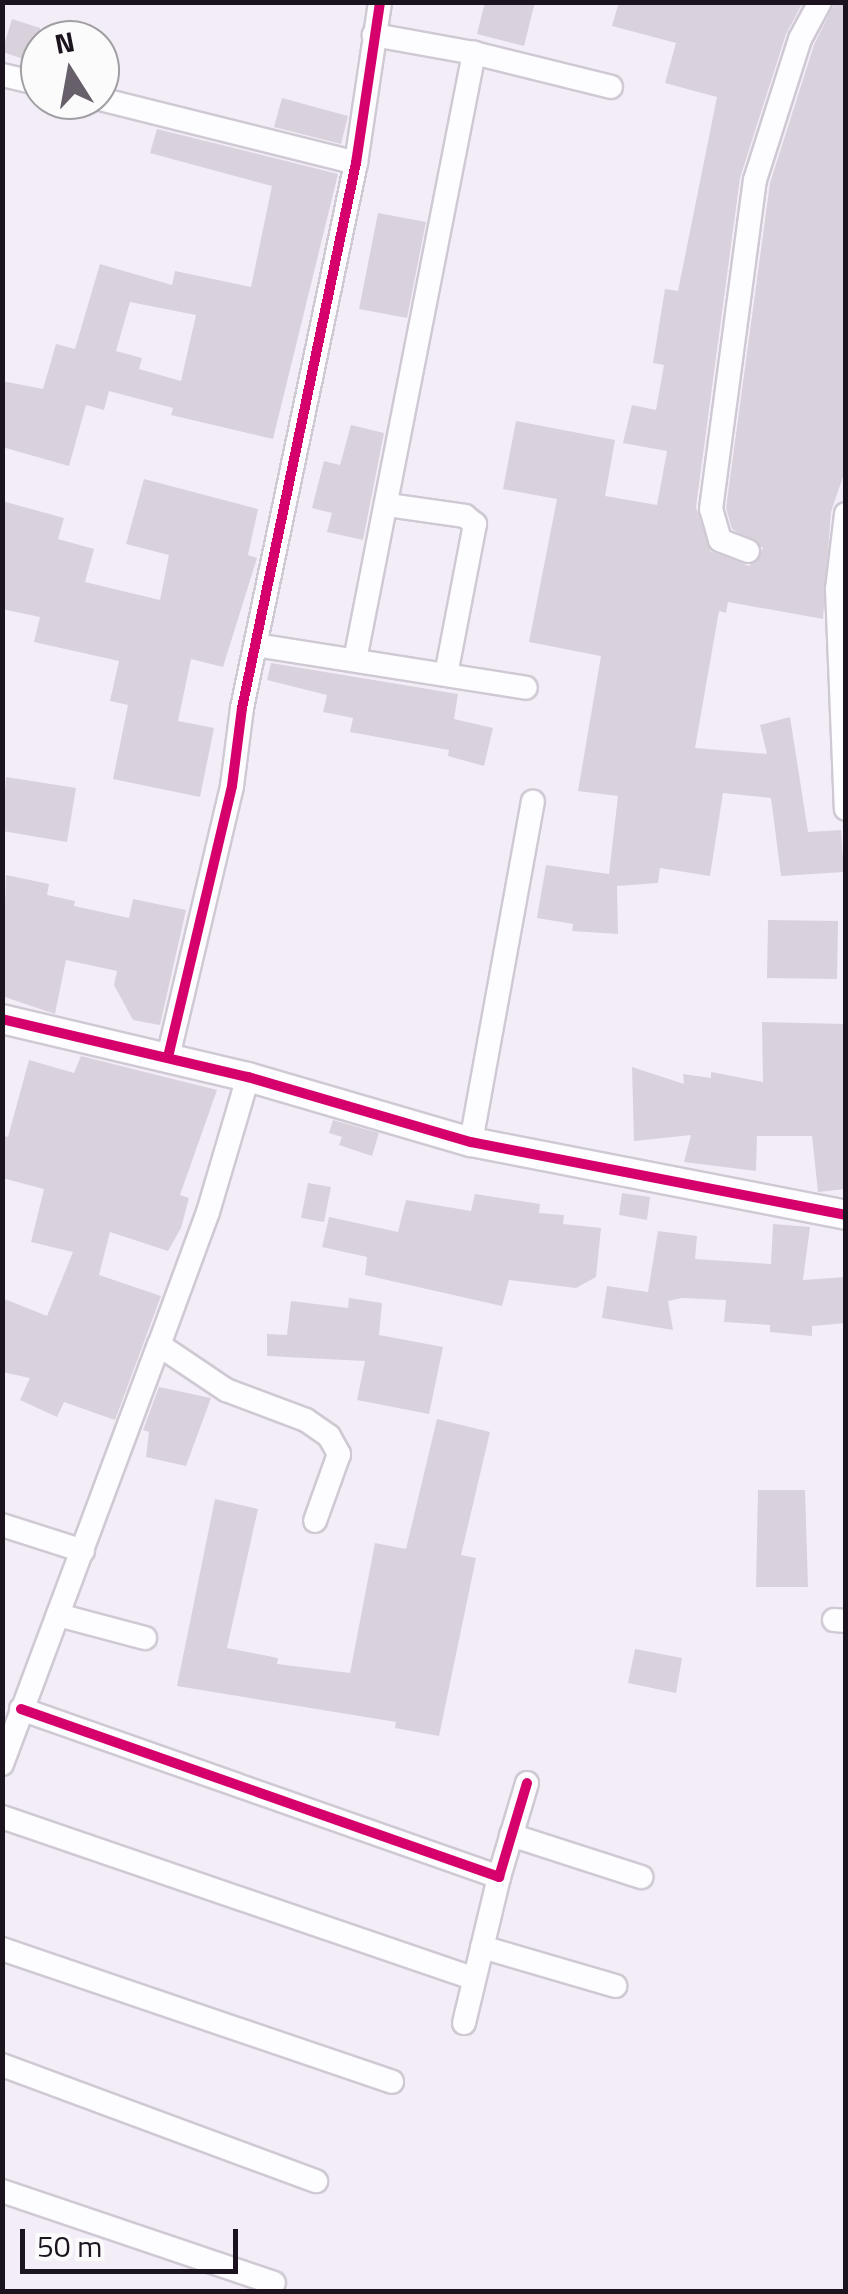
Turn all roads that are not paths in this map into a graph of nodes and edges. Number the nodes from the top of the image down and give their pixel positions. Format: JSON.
{"nodes":[{"id":1,"x":380,"y":2,"type":"edge"},
{"id":2,"x":820,"y":2,"type":"edge"},
{"id":3,"x":374,"y":35,"type":"junction"},
{"id":4,"x":474,"y":53,"type":"junction"},
{"id":5,"x":611,"y":86,"type":"dead end"},
{"id":6,"x":120,"y":104,"type":"edge"},
{"id":7,"x":356,"y":163,"type":"junction"},
{"id":8,"x":388,"y":505,"type":"junction"},
{"id":9,"x":846,"y":514,"type":"edge"},
{"id":10,"x":748,"y":551,"type":"dead end"},
{"id":11,"x":256,"y":645,"type":"junction"},
{"id":12,"x":355,"y":660,"type":"junction"},
{"id":13,"x":446,"y":674,"type":"junction"},
{"id":14,"x":526,"y":688,"type":"dead end"},
{"id":15,"x":533,"y":802,"type":"dead end"},
{"id":16,"x":846,"y":809,"type":"edge"},
{"id":17,"x":2,"y":1019,"type":"edge"},
{"id":18,"x":168,"y":1057,"type":"junction"},
{"id":19,"x":248,"y":1077,"type":"junction"},
{"id":20,"x":471,"y":1142,"type":"junction"},
{"id":21,"x":846,"y":1215,"type":"edge"},
{"id":22,"x":159,"y":1344,"type":"junction"},
{"id":23,"x":316,"y":1522,"type":"dead end"},
{"id":24,"x":2,"y":1525,"type":"edge"},
{"id":25,"x":83,"y":1551,"type":"junction"},
{"id":26,"x":58,"y":1615,"type":"junction"},
{"id":27,"x":145,"y":1638,"type":"dead end"},
{"id":28,"x":22,"y":1709,"type":"junction"},
{"id":29,"x":2,"y":1764,"type":"edge"},
{"id":30,"x":527,"y":1782,"type":"dead end"},
{"id":31,"x":2,"y":1818,"type":"edge"},
{"id":32,"x":511,"y":1836,"type":"junction"},
{"id":33,"x":499,"y":1877,"type":"junction"},
{"id":34,"x":642,"y":1877,"type":"dead end"},
{"id":35,"x":482,"y":1947,"type":"junction"},
{"id":36,"x":2,"y":1949,"type":"edge"},
{"id":37,"x":474,"y":1979,"type":"junction"},
{"id":38,"x":615,"y":1986,"type":"dead end"},
{"id":39,"x":464,"y":2023,"type":"dead end"},
{"id":40,"x":2,"y":2065,"type":"edge"},
{"id":41,"x":392,"y":2082,"type":"dead end"},
{"id":42,"x":316,"y":2181,"type":"dead end"},
{"id":43,"x":2,"y":2191,"type":"edge"},
{"id":44,"x":274,"y":2282,"type":"dead end"}],
"edges":[{"from":1,"to":3,"type":"street"},
{"from":2,"to":10,"type":"street"},
{"from":3,"to":4,"type":"street"},
{"from":3,"to":7,"type":"street"},
{"from":4,"to":5,"type":"street"},
{"from":4,"to":8,"type":"street"},
{"from":6,"to":7,"type":"street"},
{"from":7,"to":11,"type":"street"},
{"from":8,"to":12,"type":"street"},
{"from":8,"to":13,"type":"street"},
{"from":9,"to":16,"type":"street"},
{"from":11,"to":12,"type":"street"},
{"from":11,"to":18,"type":"street"},
{"from":12,"to":13,"type":"street"},
{"from":13,"to":14,"type":"street"},
{"from":15,"to":20,"type":"street"},
{"from":17,"to":18,"type":"street"},
{"from":18,"to":19,"type":"street"},
{"from":19,"to":20,"type":"street"},
{"from":19,"to":22,"type":"street"},
{"from":20,"to":21,"type":"street"},
{"from":22,"to":23,"type":"street"},
{"from":22,"to":25,"type":"street"},
{"from":24,"to":25,"type":"street"},
{"from":25,"to":26,"type":"street"},
{"from":26,"to":27,"type":"street"},
{"from":26,"to":28,"type":"street"},
{"from":28,"to":29,"type":"street"},
{"from":28,"to":33,"type":"street"},
{"from":30,"to":32,"type":"street"},
{"from":31,"to":37,"type":"street"},
{"from":32,"to":33,"type":"street"},
{"from":32,"to":34,"type":"street"},
{"from":33,"to":35,"type":"street"},
{"from":35,"to":37,"type":"street"},
{"from":35,"to":38,"type":"street"},
{"from":36,"to":41,"type":"street"},
{"from":37,"to":39,"type":"street"},
{"from":40,"to":42,"type":"street"},
{"from":43,"to":44,"type":"street"}]}
